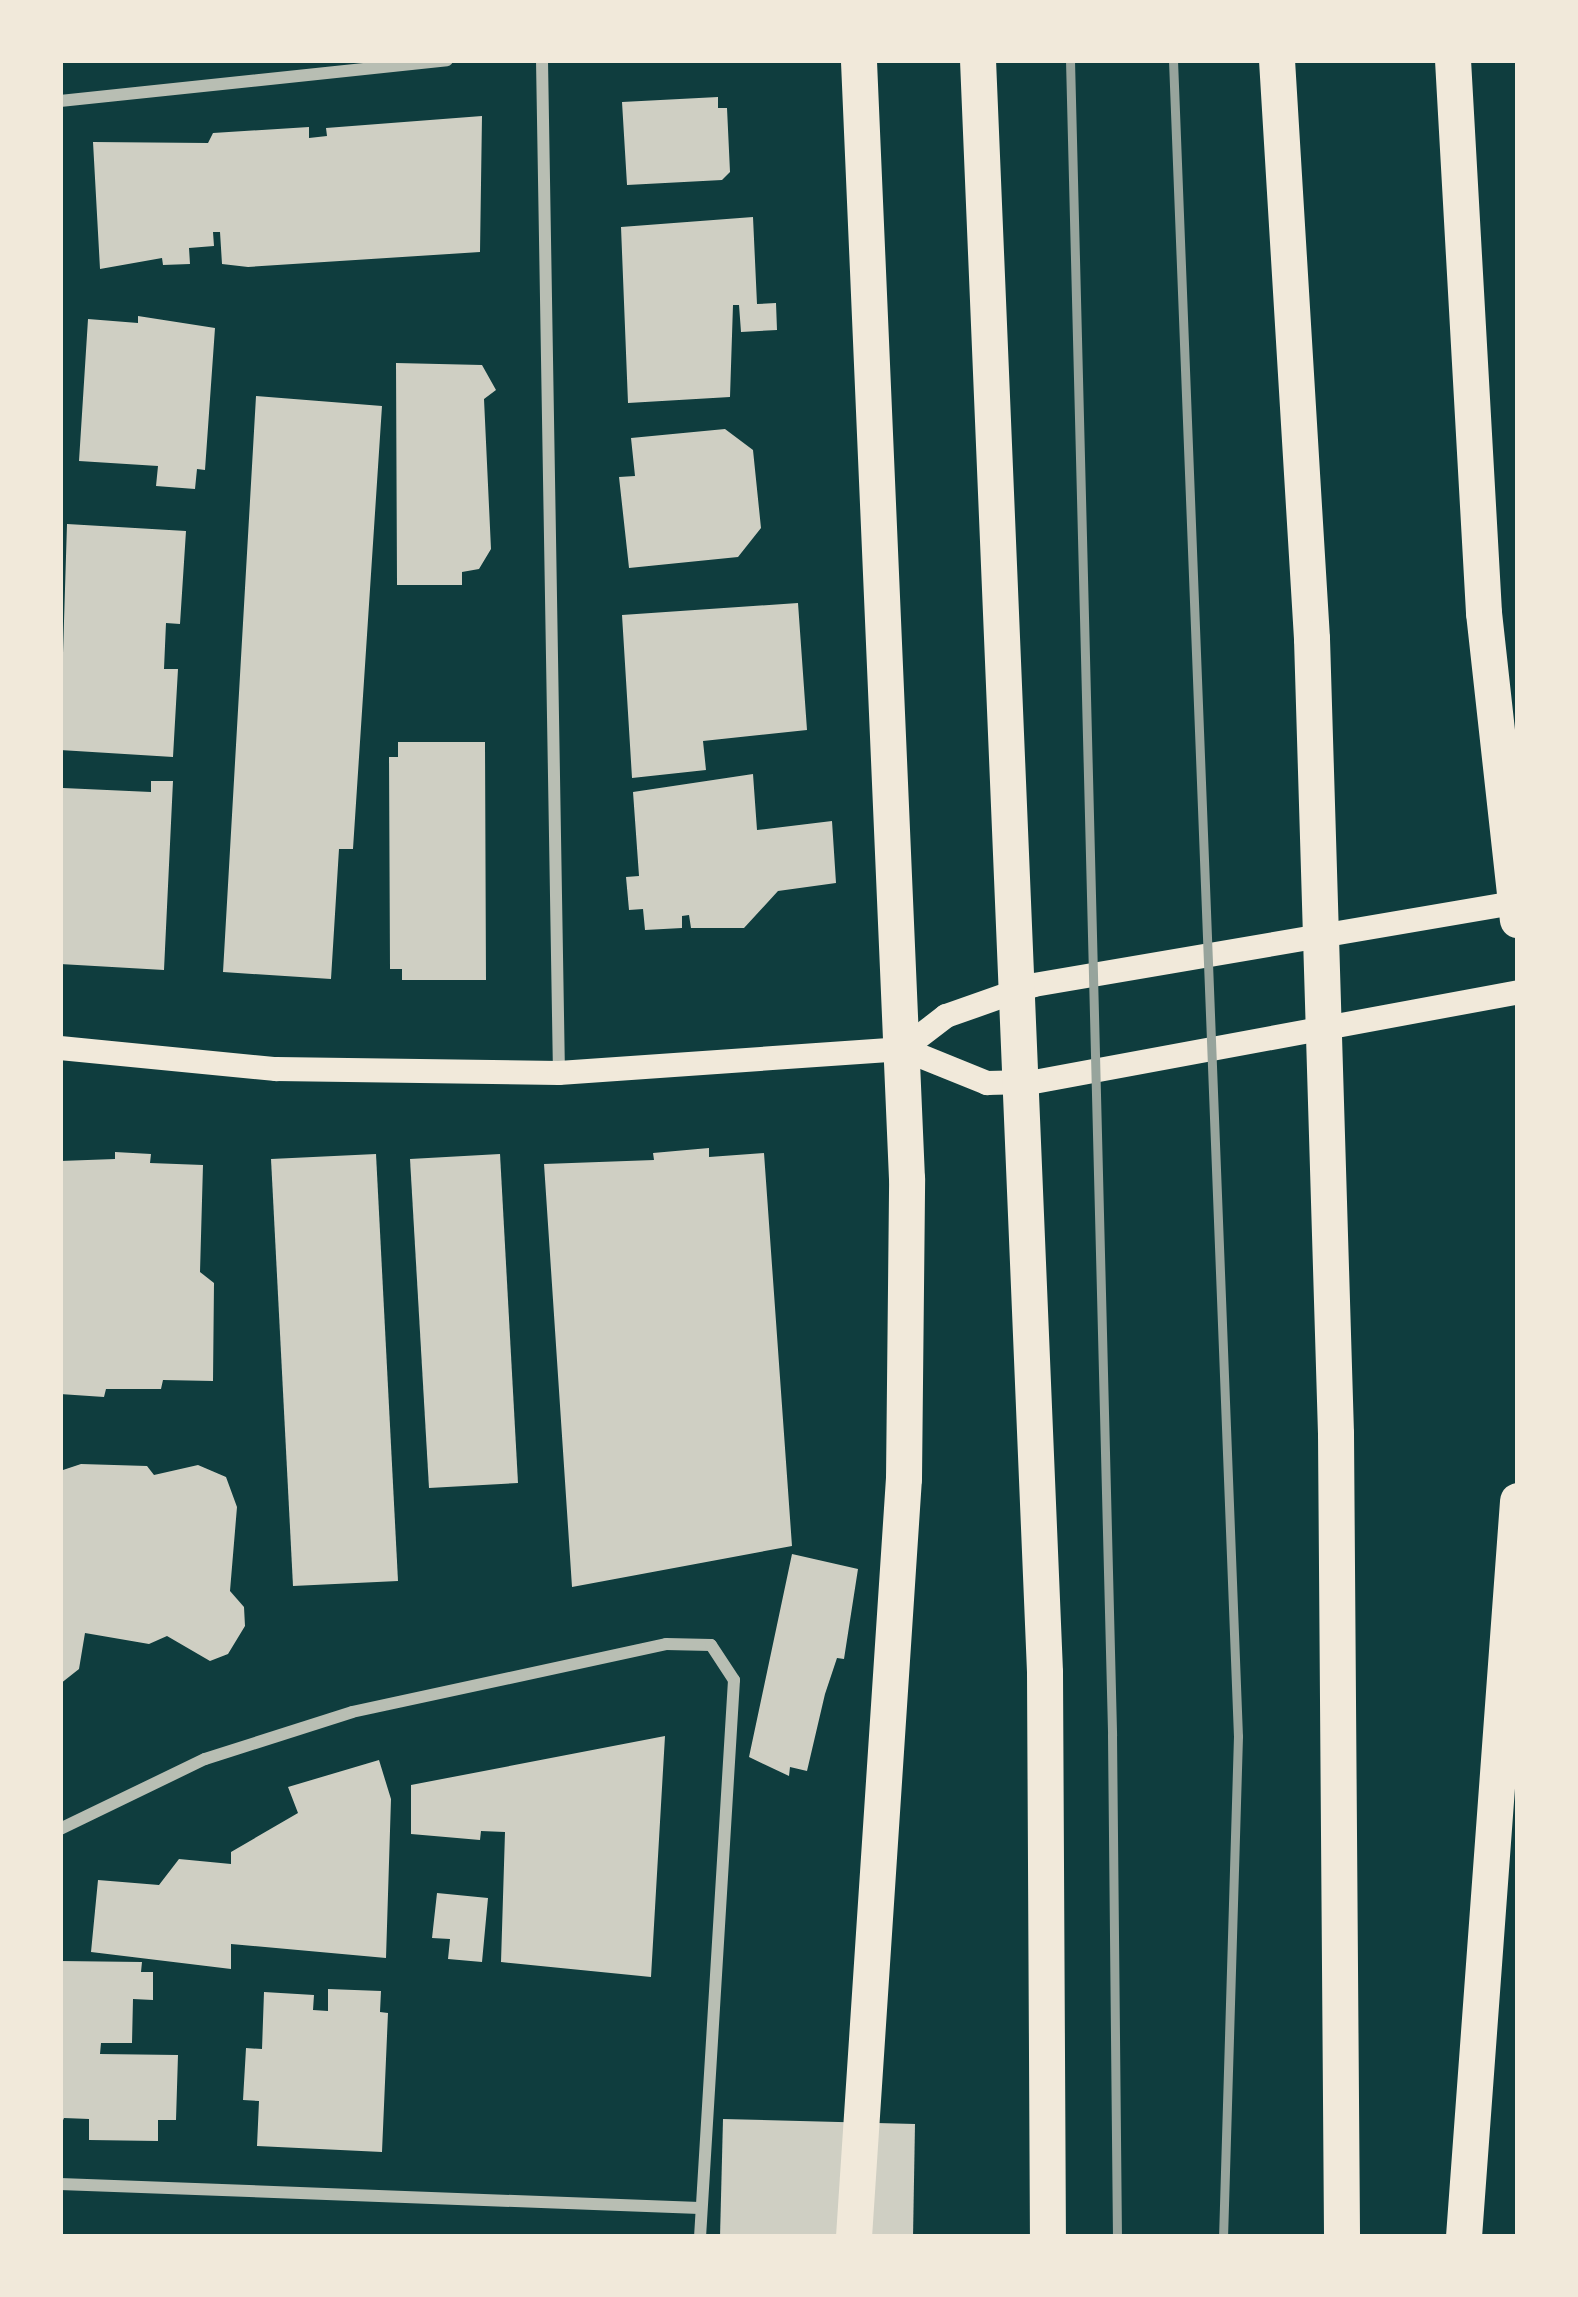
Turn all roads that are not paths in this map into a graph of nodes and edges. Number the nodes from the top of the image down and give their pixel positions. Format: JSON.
{"nodes":[{"id":1,"x":447,"y":60,"type":"edge"},
{"id":2,"x":542,"y":60,"type":"edge"},
{"id":3,"x":859,"y":60,"type":"edge"},
{"id":4,"x":978,"y":60,"type":"edge"},
{"id":5,"x":1276,"y":60,"type":"edge"},
{"id":6,"x":1453,"y":60,"type":"edge"},
{"id":7,"x":60,"y":101,"type":"edge"},
{"id":8,"x":1484,"y":614,"type":"junction"},
{"id":9,"x":1518,"y":691,"type":"edge"},
{"id":10,"x":1517,"y":908,"type":"edge"},
{"id":11,"x":1518,"y":992,"type":"edge"},
{"id":12,"x":60,"y":1048,"type":"edge"},
{"id":13,"x":903,"y":1048,"type":"junction"},
{"id":14,"x":560,"y":1072,"type":"junction"},
{"id":15,"x":1518,"y":1501,"type":"edge"},
{"id":16,"x":60,"y":1829,"type":"edge"},
{"id":17,"x":60,"y":2184,"type":"edge"},
{"id":18,"x":700,"y":2208,"type":"junction"},
{"id":19,"x":700,"y":2237,"type":"edge"},
{"id":20,"x":854,"y":2237,"type":"edge"},
{"id":21,"x":1048,"y":2237,"type":"edge"},
{"id":22,"x":1342,"y":2237,"type":"edge"},
{"id":23,"x":1464,"y":2237,"type":"edge"}],
"edges":[{"from":1,"to":7,"type":"street"},
{"from":2,"to":14,"type":"street"},
{"from":3,"to":13,"type":"highway"},
{"from":4,"to":21,"type":"highway"},
{"from":5,"to":22,"type":"highway"},
{"from":6,"to":8,"type":"highway"},
{"from":8,"to":9,"type":"highway"},
{"from":8,"to":10,"type":"highway"},
{"from":10,"to":13,"type":"main road"},
{"from":11,"to":13,"type":"main road"},
{"from":12,"to":14,"type":"main road"},
{"from":13,"to":14,"type":"main road"},
{"from":13,"to":20,"type":"highway"},
{"from":15,"to":23,"type":"highway"},
{"from":16,"to":18,"type":"street"},
{"from":17,"to":18,"type":"street"},
{"from":18,"to":19,"type":"street"}]}
